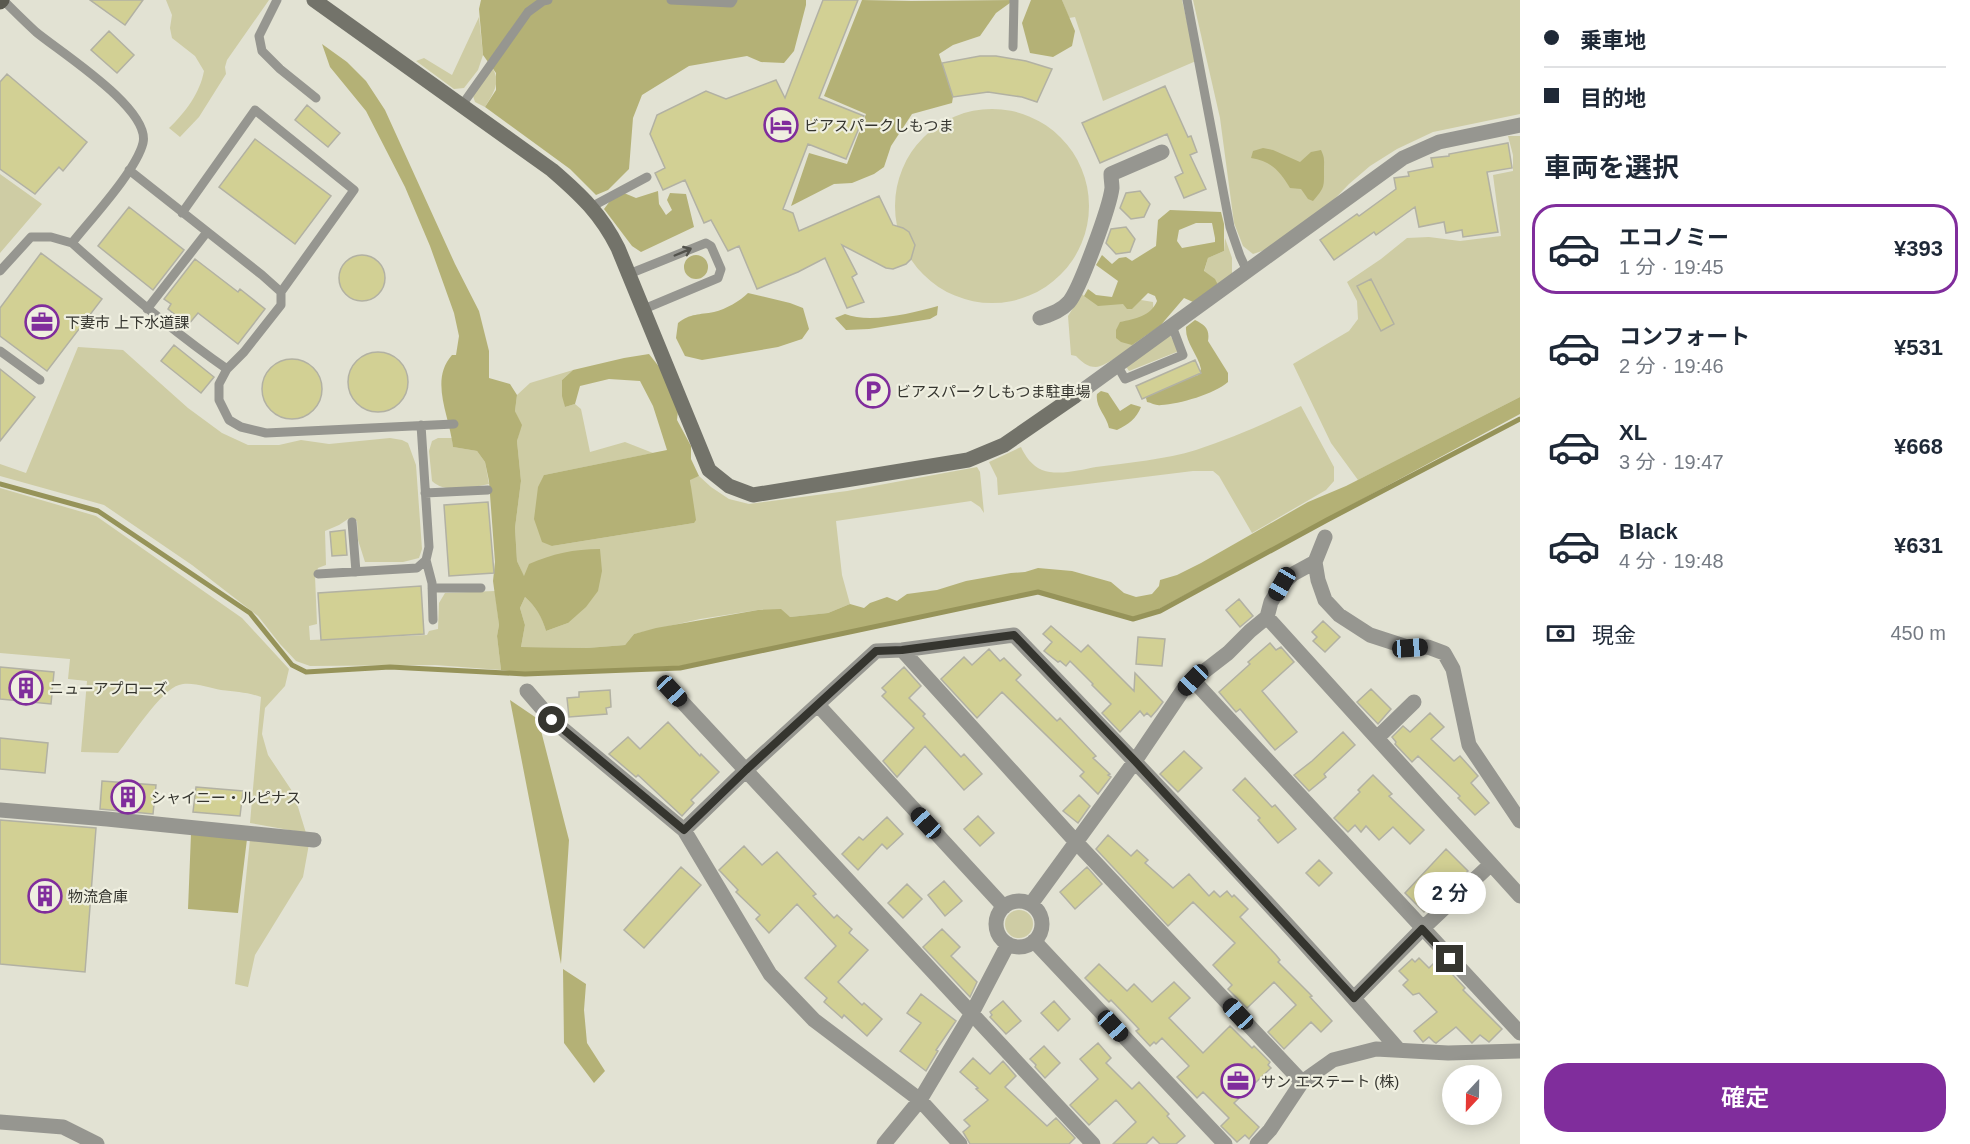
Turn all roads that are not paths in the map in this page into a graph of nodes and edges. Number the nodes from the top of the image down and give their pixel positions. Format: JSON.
{"nodes":[{"id":1,"x":277,"y":0,"type":"edge"},
{"id":2,"x":548,"y":0,"type":"edge"},
{"id":3,"x":671,"y":0,"type":"edge"},
{"id":4,"x":734,"y":0,"type":"edge"},
{"id":5,"x":1014,"y":0,"type":"edge"},
{"id":6,"x":1186,"y":0,"type":"edge"},
{"id":7,"x":2,"y":1,"type":"edge"},
{"id":8,"x":320,"y":2,"type":"edge"},
{"id":9,"x":1013,"y":48,"type":"dead end"},
{"id":10,"x":316,"y":98,"type":"dead end"},
{"id":11,"x":462,"y":105,"type":"junction"},
{"id":12,"x":1520,"y":124,"type":"edge"},
{"id":13,"x":1162,"y":152,"type":"dead end"},
{"id":14,"x":129,"y":170,"type":"junction"},
{"id":15,"x":647,"y":177,"type":"dead end"},
{"id":16,"x":591,"y":207,"type":"junction"},
{"id":17,"x":182,"y":213,"type":"junction"},
{"id":18,"x":207,"y":232,"type":"junction"},
{"id":19,"x":72,"y":243,"type":"junction"},
{"id":20,"x":0,"y":271,"type":"edge"},
{"id":21,"x":1247,"y":271,"type":"junction"},
{"id":22,"x":629,"y":274,"type":"junction"},
{"id":23,"x":281,"y":292,"type":"junction"},
{"id":24,"x":147,"y":309,"type":"junction"},
{"id":25,"x":644,"y":309,"type":"junction"},
{"id":26,"x":1040,"y":318,"type":"dead end"},
{"id":27,"x":1172,"y":326,"type":"junction"},
{"id":28,"x":0,"y":351,"type":"edge"},
{"id":29,"x":1117,"y":365,"type":"junction"},
{"id":30,"x":226,"y":369,"type":"junction"},
{"id":31,"x":40,"y":380,"type":"dead end"},
{"id":32,"x":454,"y":424,"type":"dead end"},
{"id":33,"x":421,"y":425,"type":"junction"},
{"id":34,"x":488,"y":490,"type":"dead end"},
{"id":35,"x":425,"y":493,"type":"junction"},
{"id":36,"x":352,"y":522,"type":"dead end"},
{"id":37,"x":1325,"y":537,"type":"dead end"},
{"id":38,"x":426,"y":560,"type":"junction"},
{"id":39,"x":1315,"y":562,"type":"junction"},
{"id":40,"x":356,"y":572,"type":"junction"},
{"id":41,"x":318,"y":574,"type":"dead end"},
{"id":42,"x":432,"y":588,"type":"junction"},
{"id":43,"x":481,"y":588,"type":"dead end"},
{"id":44,"x":1267,"y":617,"type":"junction"},
{"id":45,"x":433,"y":620,"type":"dead end"},
{"id":46,"x":902,"y":650,"type":"junction"},
{"id":47,"x":1193,"y":680,"type":"junction"},
{"id":48,"x":527,"y":691,"type":"dead end"},
{"id":49,"x":672,"y":691,"type":"dead end"},
{"id":50,"x":1414,"y":702,"type":"dead end"},
{"id":51,"x":818,"y":705,"type":"junction"},
{"id":52,"x":1377,"y":738,"type":"junction"},
{"id":53,"x":1135,"y":761,"type":"junction"},
{"id":54,"x":746,"y":770,"type":"junction"},
{"id":55,"x":0,"y":810,"type":"edge"},
{"id":56,"x":1520,"y":820,"type":"edge"},
{"id":57,"x":684,"y":830,"type":"junction"},
{"id":58,"x":314,"y":840,"type":"dead end"},
{"id":59,"x":1076,"y":842,"type":"junction"},
{"id":60,"x":1491,"y":864,"type":"junction"},
{"id":61,"x":1520,"y":896,"type":"edge"},
{"id":62,"x":1031,"y":904,"type":"junction"},
{"id":63,"x":1004,"y":907,"type":"junction"},
{"id":64,"x":1422,"y":929,"type":"junction"},
{"id":65,"x":1034,"y":941,"type":"junction"},
{"id":66,"x":1008,"y":944,"type":"junction"},
{"id":67,"x":1354,"y":998,"type":"junction"},
{"id":68,"x":972,"y":1013,"type":"junction"},
{"id":69,"x":1520,"y":1033,"type":"edge"},
{"id":70,"x":1398,"y":1049,"type":"junction"},
{"id":71,"x":1520,"y":1051,"type":"edge"},
{"id":72,"x":1302,"y":1082,"type":"junction"},
{"id":73,"x":920,"y":1100,"type":"junction"},
{"id":74,"x":0,"y":1122,"type":"edge"},
{"id":75,"x":97,"y":1144,"type":"edge"},
{"id":76,"x":884,"y":1144,"type":"edge"},
{"id":77,"x":960,"y":1144,"type":"edge"},
{"id":78,"x":1093,"y":1144,"type":"edge"},
{"id":79,"x":1225,"y":1144,"type":"edge"},
{"id":80,"x":1257,"y":1144,"type":"edge"}],
"edges":[{"from":1,"to":10,"type":"lane"},
{"from":2,"to":11,"type":"lane"},
{"from":3,"to":4,"type":"lane"},
{"from":5,"to":9,"type":"lane"},
{"from":6,"to":21,"type":"lane"},
{"from":7,"to":14,"type":"lane"},
{"from":8,"to":11,"type":"street"},
{"from":11,"to":16,"type":"street"},
{"from":12,"to":21,"type":"street"},
{"from":13,"to":26,"type":"street"},
{"from":14,"to":17,"type":"lane"},
{"from":14,"to":19,"type":"lane"},
{"from":15,"to":16,"type":"lane"},
{"from":16,"to":22,"type":"street"},
{"from":17,"to":18,"type":"lane"},
{"from":17,"to":23,"type":"lane"},
{"from":18,"to":23,"type":"lane"},
{"from":18,"to":24,"type":"lane"},
{"from":19,"to":20,"type":"lane"},
{"from":19,"to":24,"type":"lane"},
{"from":21,"to":27,"type":"street"},
{"from":22,"to":25,"type":"street"},
{"from":22,"to":25,"type":"lane","one_way":true},
{"from":23,"to":30,"type":"lane"},
{"from":24,"to":30,"type":"lane"},
{"from":25,"to":29,"type":"street"},
{"from":27,"to":29,"type":"street"},
{"from":27,"to":29,"type":"lane"},
{"from":28,"to":31,"type":"lane"},
{"from":30,"to":33,"type":"lane"},
{"from":32,"to":33,"type":"lane"},
{"from":33,"to":35,"type":"lane"},
{"from":34,"to":35,"type":"lane"},
{"from":35,"to":38,"type":"lane"},
{"from":36,"to":40,"type":"lane"},
{"from":37,"to":39,"type":"street"},
{"from":38,"to":40,"type":"lane"},
{"from":38,"to":42,"type":"lane"},
{"from":39,"to":44,"type":"street"},
{"from":39,"to":56,"type":"street"},
{"from":40,"to":41,"type":"lane"},
{"from":42,"to":43,"type":"lane"},
{"from":42,"to":45,"type":"lane"},
{"from":44,"to":47,"type":"street"},
{"from":44,"to":52,"type":"street"},
{"from":46,"to":51,"type":"street"},
{"from":46,"to":53,"type":"street"},
{"from":46,"to":59,"type":"street"},
{"from":47,"to":53,"type":"street"},
{"from":47,"to":64,"type":"street"},
{"from":48,"to":57,"type":"street"},
{"from":49,"to":54,"type":"street"},
{"from":50,"to":52,"type":"street"},
{"from":51,"to":54,"type":"street"},
{"from":51,"to":63,"type":"street"},
{"from":52,"to":60,"type":"street"},
{"from":53,"to":59,"type":"street"},
{"from":53,"to":67,"type":"street"},
{"from":54,"to":57,"type":"street"},
{"from":54,"to":68,"type":"street"},
{"from":55,"to":58,"type":"street"},
{"from":57,"to":73,"type":"street"},
{"from":59,"to":62,"type":"street"},
{"from":59,"to":72,"type":"street"},
{"from":60,"to":61,"type":"street"},
{"from":60,"to":64,"type":"street"},
{"from":62,"to":63,"type":"street"},
{"from":62,"to":65,"type":"street"},
{"from":63,"to":66,"type":"street"},
{"from":64,"to":67,"type":"street"},
{"from":64,"to":69,"type":"street"},
{"from":65,"to":66,"type":"street"},
{"from":65,"to":79,"type":"street"},
{"from":66,"to":68,"type":"street"},
{"from":67,"to":70,"type":"street"},
{"from":68,"to":73,"type":"street"},
{"from":68,"to":78,"type":"street"},
{"from":70,"to":71,"type":"street"},
{"from":70,"to":72,"type":"street"},
{"from":72,"to":80,"type":"street"},
{"from":73,"to":76,"type":"street"},
{"from":73,"to":77,"type":"street"},
{"from":74,"to":75,"type":"street"}]}
